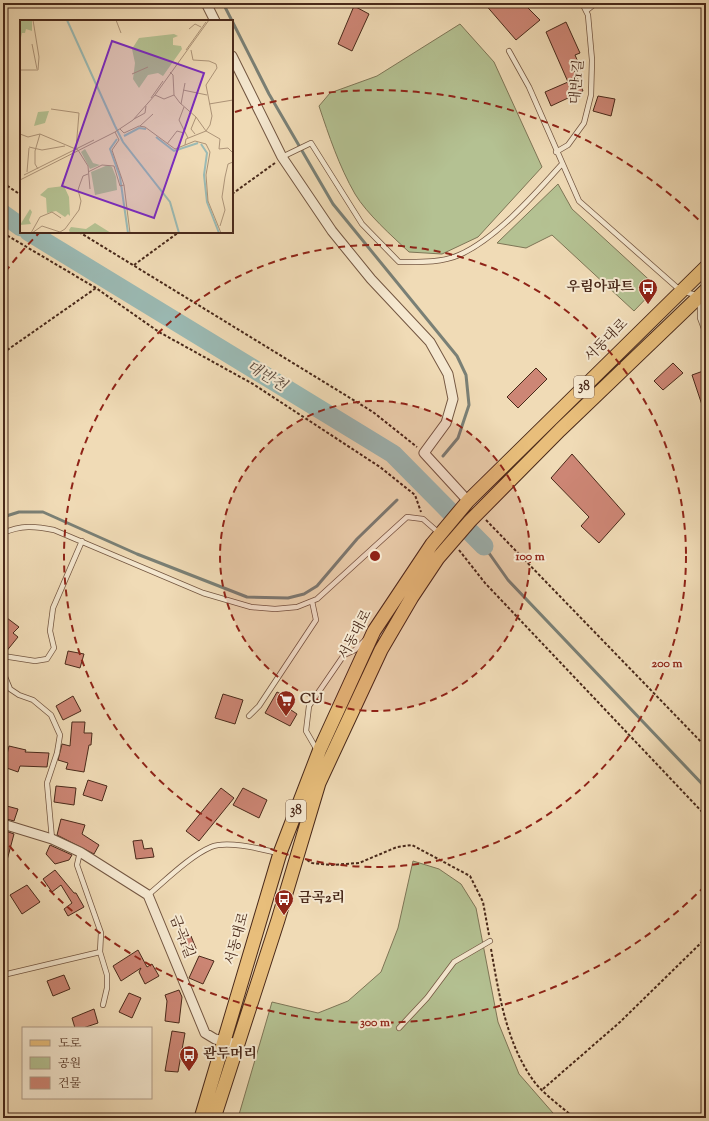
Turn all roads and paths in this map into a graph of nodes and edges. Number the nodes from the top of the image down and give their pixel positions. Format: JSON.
{"nodes":[{"id":1,"x":206,"y":3,"type":"edge"},
{"id":2,"x":582,"y":3,"type":"edge"},
{"id":3,"x":596,"y":3,"type":"edge"},
{"id":4,"x":586,"y":11,"type":"junction"},
{"id":5,"x":214,"y":20,"type":"edge"},
{"id":6,"x":509,"y":51,"type":"dead end"},
{"id":7,"x":233,"y":58,"type":"edge"},
{"id":8,"x":556,"y":152,"type":"junction"},
{"id":9,"x":282,"y":158,"type":"junction"},
{"id":10,"x":562,"y":164,"type":"junction"},
{"id":11,"x":3,"y":183,"type":"edge"},
{"id":12,"x":233,"y":193,"type":"edge"},
{"id":13,"x":20,"y":194,"type":"edge"},
{"id":14,"x":3,"y":233,"type":"edge"},
{"id":15,"x":81,"y":233,"type":"edge"},
{"id":16,"x":178,"y":233,"type":"edge"},
{"id":17,"x":134,"y":265,"type":"junction"},
{"id":18,"x":706,"y":267,"type":"edge"},
{"id":19,"x":96,"y":288,"type":"junction"},
{"id":20,"x":681,"y":291,"type":"junction"},
{"id":21,"x":704,"y":294,"type":"edge"},
{"id":22,"x":706,"y":334,"type":"edge"},
{"id":23,"x":3,"y":353,"type":"edge"},
{"id":24,"x":424,"y":453,"type":"junction"},
{"id":25,"x":465,"y":505,"type":"junction"},
{"id":26,"x":474,"y":516,"type":"junction"},
{"id":27,"x":423,"y":519,"type":"junction"},
{"id":28,"x":443,"y":531,"type":"junction"},
{"id":29,"x":3,"y":533,"type":"edge"},
{"id":30,"x":454,"y":539,"type":"junction"},
{"id":31,"x":82,"y":541,"type":"junction"},
{"id":32,"x":312,"y":601,"type":"junction"},
{"id":33,"x":374,"y":631,"type":"junction"},
{"id":34,"x":3,"y":656,"type":"edge"},
{"id":35,"x":3,"y":672,"type":"edge"},
{"id":36,"x":249,"y":716,"type":"dead end"},
{"id":37,"x":706,"y":747,"type":"edge"},
{"id":38,"x":318,"y":753,"type":"junction"},
{"id":39,"x":706,"y":816,"type":"edge"},
{"id":40,"x":3,"y":824,"type":"edge"},
{"id":41,"x":52,"y":839,"type":"junction"},
{"id":42,"x":80,"y":852,"type":"junction"},
{"id":43,"x":280,"y":853,"type":"junction"},
{"id":44,"x":297,"y":854,"type":"junction"},
{"id":45,"x":148,"y":895,"type":"junction"},
{"id":46,"x":706,"y":938,"type":"edge"},
{"id":47,"x":490,"y":941,"type":"junction"},
{"id":48,"x":100,"y":952,"type":"junction"},
{"id":49,"x":3,"y":975,"type":"edge"},
{"id":50,"x":103,"y":1005,"type":"dead end"},
{"id":51,"x":400,"y":1028,"type":"dead end"},
{"id":52,"x":224,"y":1040,"type":"junction"},
{"id":53,"x":237,"y":1044,"type":"junction"},
{"id":54,"x":543,"y":1090,"type":"junction"},
{"id":55,"x":201,"y":1118,"type":"edge"},
{"id":56,"x":214,"y":1118,"type":"edge"},
{"id":57,"x":574,"y":1118,"type":"edge"}],
"edges":[{"from":1,"to":5,"type":"street"},
{"from":2,"to":4,"type":"lane","name":"대반1길"},
{"from":3,"to":4,"type":"lane"},
{"from":4,"to":8,"type":"lane","name":"대반1길"},
{"from":6,"to":8,"type":"lane"},
{"from":7,"to":9,"type":"street"},
{"from":8,"to":10,"type":"lane"},
{"from":9,"to":10,"type":"lane"},
{"from":9,"to":12,"type":"path"},
{"from":9,"to":24,"type":"street"},
{"from":10,"to":20,"type":"lane"},
{"from":11,"to":13,"type":"path"},
{"from":14,"to":19,"type":"path"},
{"from":15,"to":17,"type":"path"},
{"from":16,"to":17,"type":"path"},
{"from":17,"to":24,"type":"path"},
{"from":18,"to":20,"type":"main road","name":"서동대로","number":"38"},
{"from":19,"to":23,"type":"path"},
{"from":19,"to":27,"type":"path"},
{"from":20,"to":21,"type":"lane"},
{"from":20,"to":25,"type":"main road","name":"서동대로","number":"38"},
{"from":21,"to":22,"type":"lane"},
{"from":21,"to":26,"type":"main road","name":"서동대로","number":"38"},
{"from":24,"to":25,"type":"street"},
{"from":25,"to":28,"type":"main road","name":"서동대로","number":"38"},
{"from":26,"to":30,"type":"main road","name":"서동대로","number":"38"},
{"from":26,"to":37,"type":"path"},
{"from":27,"to":28,"type":"lane"},
{"from":27,"to":32,"type":"lane"},
{"from":28,"to":33,"type":"main road","name":"서동대로","number":"38"},
{"from":29,"to":31,"type":"lane"},
{"from":30,"to":39,"type":"path"},
{"from":30,"to":44,"type":"main road","name":"서동대로","number":"38"},
{"from":31,"to":32,"type":"lane"},
{"from":31,"to":34,"type":"lane"},
{"from":32,"to":36,"type":"lane"},
{"from":33,"to":38,"type":"main road","name":"서동대로","number":"38"},
{"from":33,"to":38,"type":"lane"},
{"from":35,"to":41,"type":"lane"},
{"from":38,"to":43,"type":"main road","name":"서동대로","number":"38"},
{"from":40,"to":41,"type":"street"},
{"from":41,"to":42,"type":"street"},
{"from":42,"to":45,"type":"street"},
{"from":42,"to":48,"type":"lane"},
{"from":43,"to":45,"type":"lane"},
{"from":43,"to":52,"type":"main road","name":"서동대로","number":"38"},
{"from":44,"to":47,"type":"path"},
{"from":44,"to":53,"type":"main road","name":"서동대로","number":"38"},
{"from":45,"to":52,"type":"street","name":"금곡1길"},
{"from":46,"to":54,"type":"path"},
{"from":47,"to":51,"type":"lane"},
{"from":47,"to":54,"type":"path"},
{"from":48,"to":49,"type":"lane"},
{"from":48,"to":50,"type":"lane"},
{"from":52,"to":53,"type":"street","name":"금곡1길"},
{"from":52,"to":55,"type":"main road","name":"서동대로","number":"38"},
{"from":53,"to":56,"type":"main road","name":"서동대로","number":"38"},
{"from":54,"to":57,"type":"path"}]}
